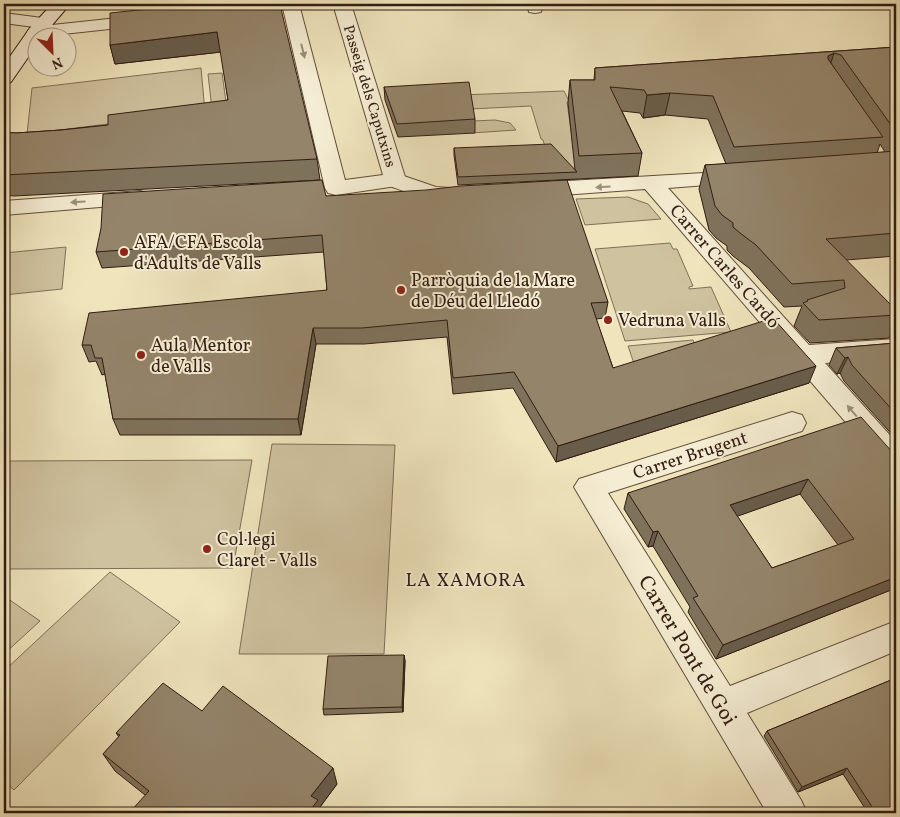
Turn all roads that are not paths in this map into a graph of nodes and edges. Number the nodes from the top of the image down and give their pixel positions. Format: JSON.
{"nodes":[{"id":1,"x":61,"y":4,"type":"edge"},
{"id":2,"x":290,"y":4,"type":"edge"},
{"id":3,"x":342,"y":4,"type":"edge"},
{"id":4,"x":216,"y":12,"type":"edge"},
{"id":5,"x":4,"y":18,"type":"edge"},
{"id":6,"x":167,"y":18,"type":"edge"},
{"id":7,"x":40,"y":28,"type":"junction"},
{"id":8,"x":28,"y":45,"type":"edge"},
{"id":9,"x":4,"y":78,"type":"edge"},
{"id":10,"x":760,"y":176,"type":"edge"},
{"id":11,"x":395,"y":180,"type":"junction"},
{"id":12,"x":652,"y":184,"type":"junction"},
{"id":13,"x":513,"y":192,"type":"edge"},
{"id":14,"x":476,"y":193,"type":"edge"},
{"id":15,"x":161,"y":197,"type":"edge"},
{"id":16,"x":4,"y":208,"type":"edge"},
{"id":17,"x":896,"y":348,"type":"edge"},
{"id":18,"x":803,"y":355,"type":"junction"},
{"id":19,"x":792,"y":423,"type":"dead end"},
{"id":20,"x":896,"y":460,"type":"edge"},
{"id":21,"x":589,"y":487,"type":"joint"},
{"id":22,"x":896,"y":636,"type":"edge"},
{"id":23,"x":722,"y":706,"type":"junction"},
{"id":24,"x":788,"y":813,"type":"edge"}],
"edges":[{"from":1,"to":7,"type":"street"},
{"from":2,"to":4,"type":"street"},
{"from":2,"to":11,"type":"street","name":"Passeig dels Caputxins","one_way":true},
{"from":3,"to":11,"type":"street","name":"Passeig dels Caputxins"},
{"from":5,"to":7,"type":"street"},
{"from":6,"to":7,"type":"street"},
{"from":8,"to":9,"type":"street"},
{"from":10,"to":12,"type":"street"},
{"from":11,"to":14,"type":"street"},
{"from":12,"to":13,"type":"street","one_way":true},
{"from":12,"to":18,"type":"street","name":"Carrer Carles Cardó"},
{"from":15,"to":16,"type":"street","one_way":true},
{"from":17,"to":18,"type":"street"},
{"from":20,"to":18,"type":"street","name":"Carrer Carles Cardó","one_way":true},
{"from":19,"to":21,"type":"street","name":"Carrer Brugent"},
{"from":21,"to":23,"type":"street","name":"Carrer Pont de Goi"},
{"from":22,"to":23,"type":"street"},
{"from":23,"to":24,"type":"street","name":"Carrer Pont de Goi"}]}
